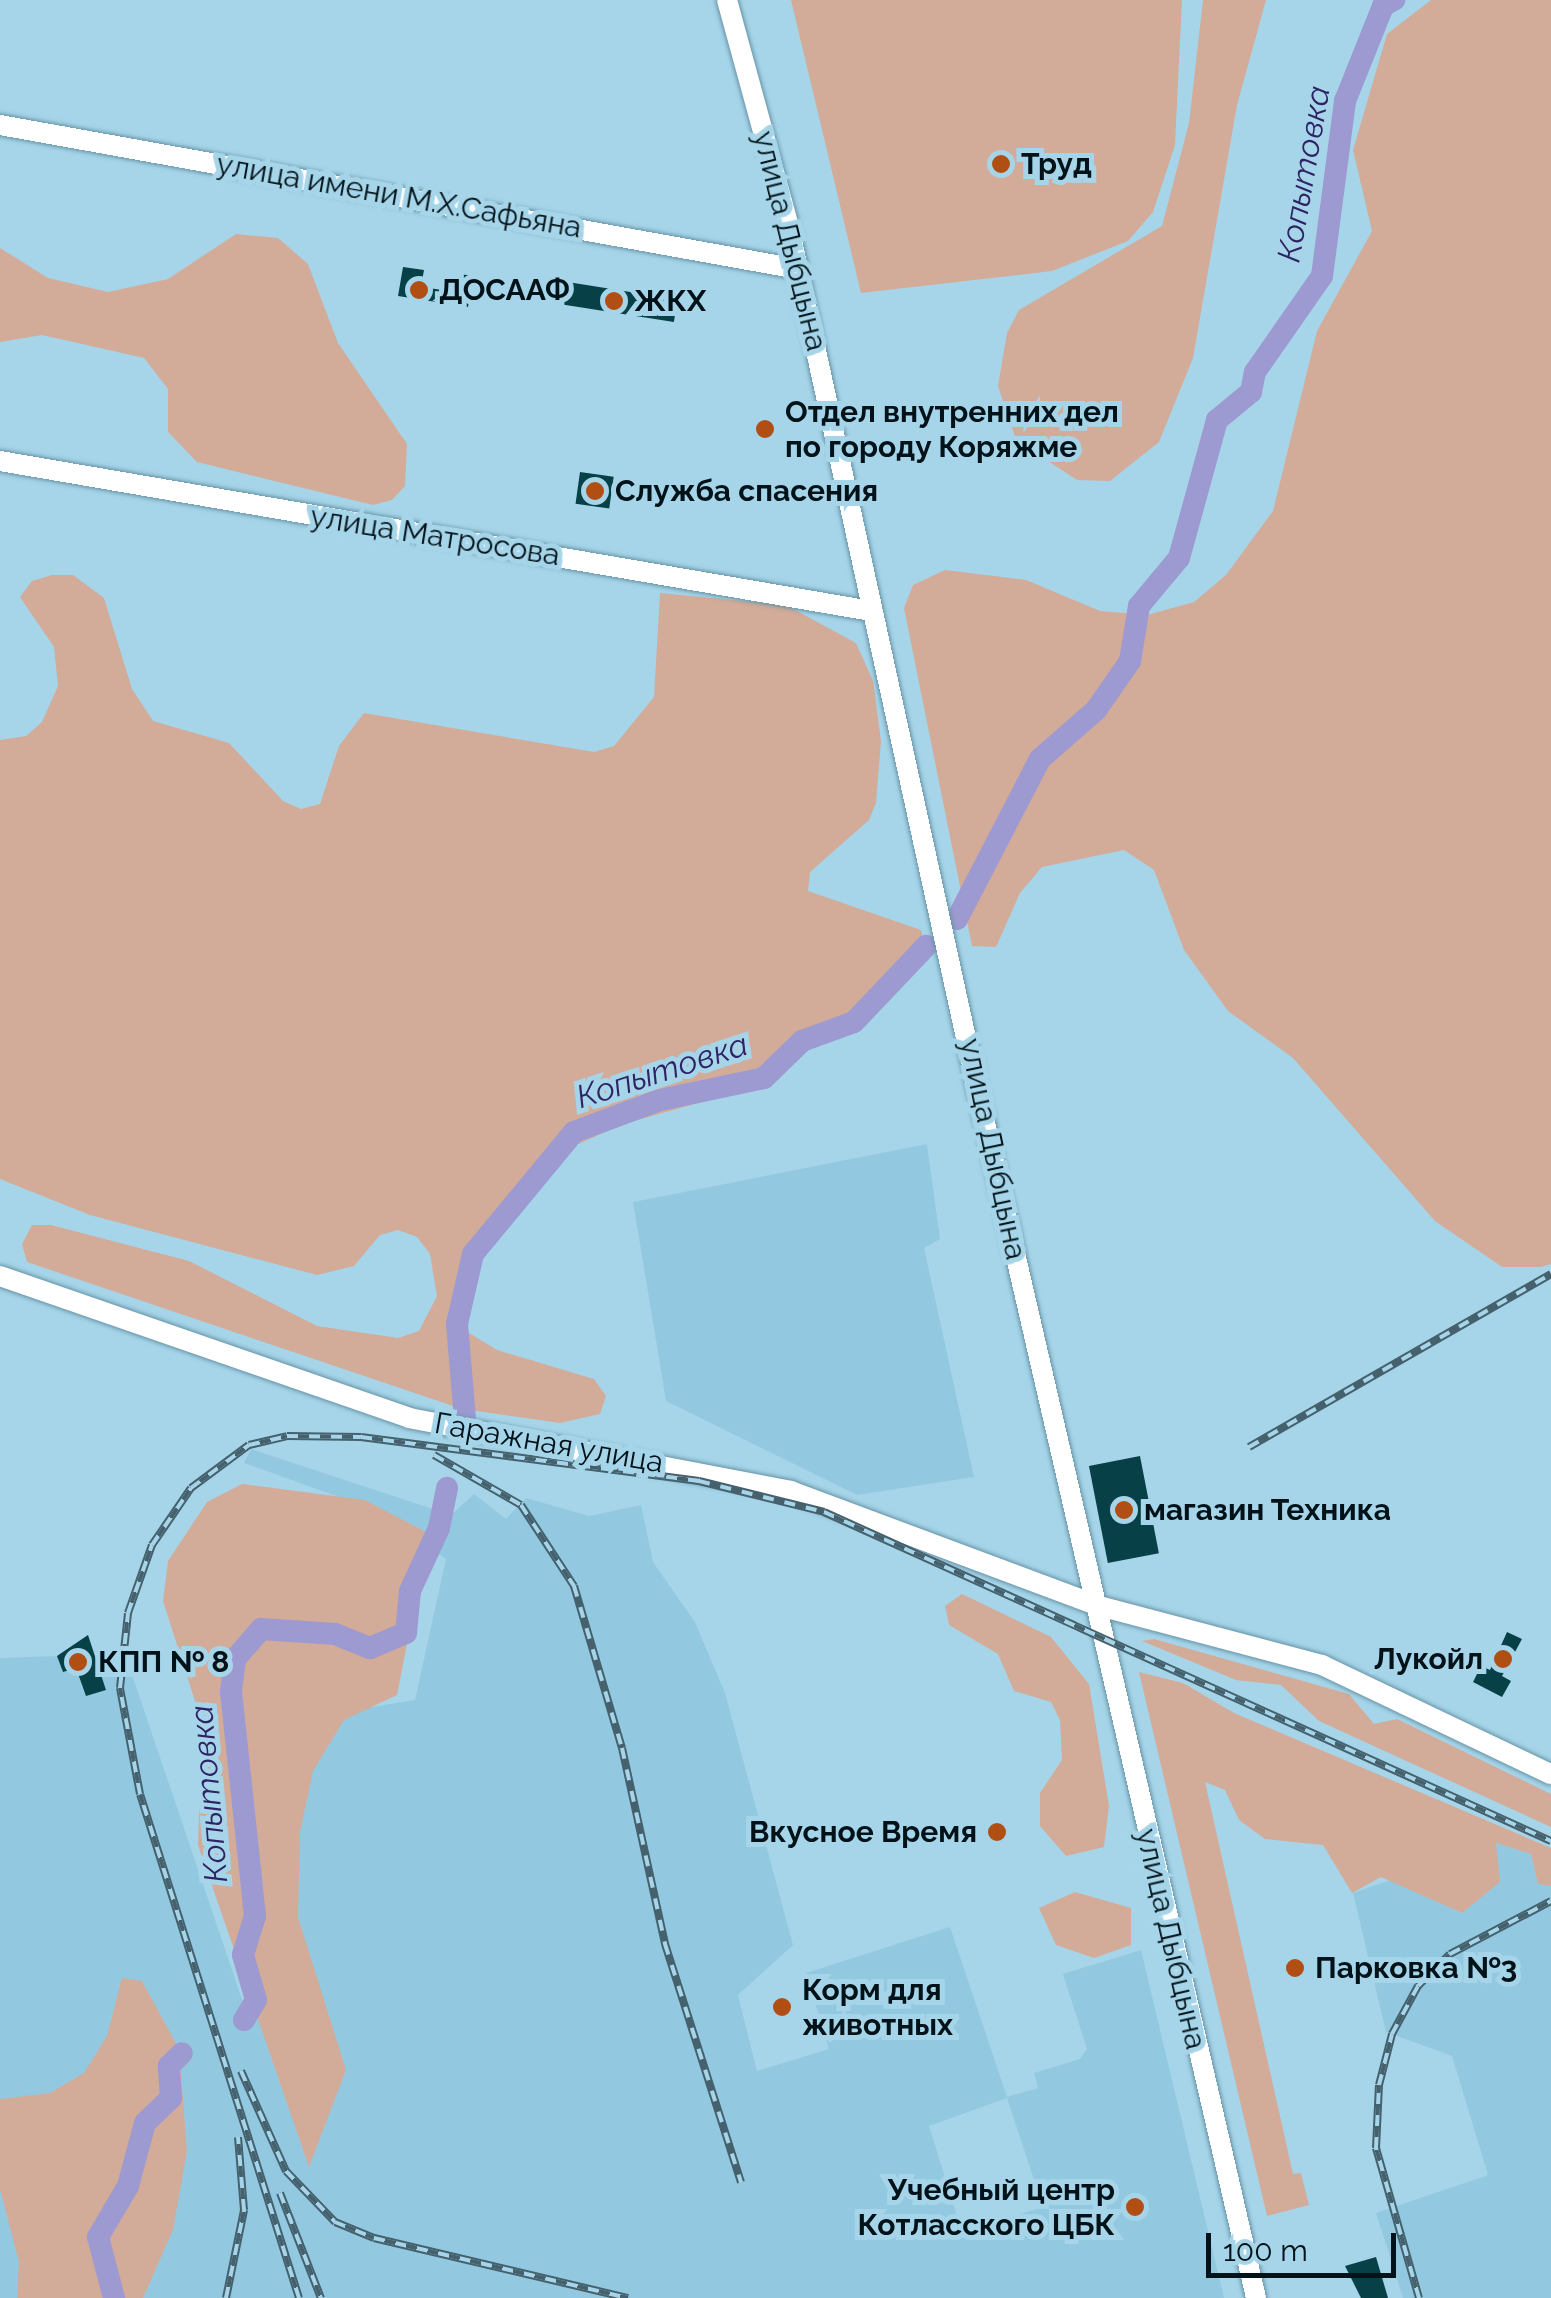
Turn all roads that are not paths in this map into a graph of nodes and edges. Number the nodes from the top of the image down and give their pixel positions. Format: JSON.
{"nodes":[{"id":1,"x":728,"y":0,"type":"edge"},
{"id":2,"x":0,"y":125,"type":"edge"},
{"id":3,"x":798,"y":269,"type":"junction"},
{"id":4,"x":0,"y":461,"type":"edge"},
{"id":5,"x":871,"y":611,"type":"junction"},
{"id":6,"x":0,"y":1276,"type":"edge"},
{"id":7,"x":1099,"y":1606,"type":"junction"},
{"id":8,"x":1551,"y":1774,"type":"edge"},
{"id":9,"x":1256,"y":2298,"type":"edge"}],
"edges":[{"from":1,"to":3,"type":"street","name":"улица Дыбцына"},
{"from":2,"to":3,"type":"street","name":"улица имени М.Х.Сафьяна"},
{"from":3,"to":5,"type":"street","name":"улица Дыбцына"},
{"from":4,"to":5,"type":"street","name":"улица Матросова"},
{"from":5,"to":7,"type":"street","name":"улица Дыбцына"},
{"from":6,"to":7,"type":"street","name":"Гаражная улица"},
{"from":7,"to":8,"type":"street","name":"Гаражная улица"},
{"from":7,"to":9,"type":"street","name":"улица Дыбцына"}]}
